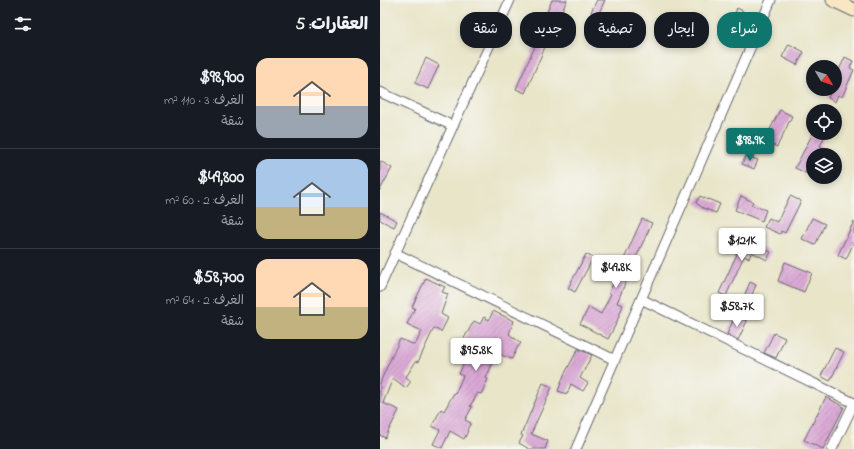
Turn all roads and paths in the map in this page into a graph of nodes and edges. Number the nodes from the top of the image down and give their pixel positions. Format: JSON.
{"nodes":[{"id":1,"x":510,"y":0,"type":"edge"},
{"id":2,"x":771,"y":0,"type":"edge"},
{"id":3,"x":833,"y":0,"type":"edge"},
{"id":4,"x":854,"y":10,"type":"edge"},
{"id":5,"x":380,"y":92,"type":"edge"},
{"id":6,"x":453,"y":126,"type":"junction"},
{"id":7,"x":395,"y":253,"type":"junction"},
{"id":8,"x":380,"y":287,"type":"edge"},
{"id":9,"x":642,"y":299,"type":"junction"},
{"id":10,"x":615,"y":360,"type":"junction"},
{"id":11,"x":854,"y":403,"type":"edge"},
{"id":12,"x":576,"y":449,"type":"edge"},
{"id":13,"x":832,"y":449,"type":"edge"}],
"edges":[{"from":1,"to":6,"type":"street"},
{"from":2,"to":9,"type":"street"},
{"from":3,"to":4,"type":"street"},
{"from":5,"to":6,"type":"street"},
{"from":6,"to":7,"type":"street"},
{"from":7,"to":8,"type":"street"},
{"from":7,"to":10,"type":"street"},
{"from":9,"to":10,"type":"street"},
{"from":9,"to":11,"type":"street"},
{"from":10,"to":12,"type":"street"},
{"from":11,"to":13,"type":"street"}]}
